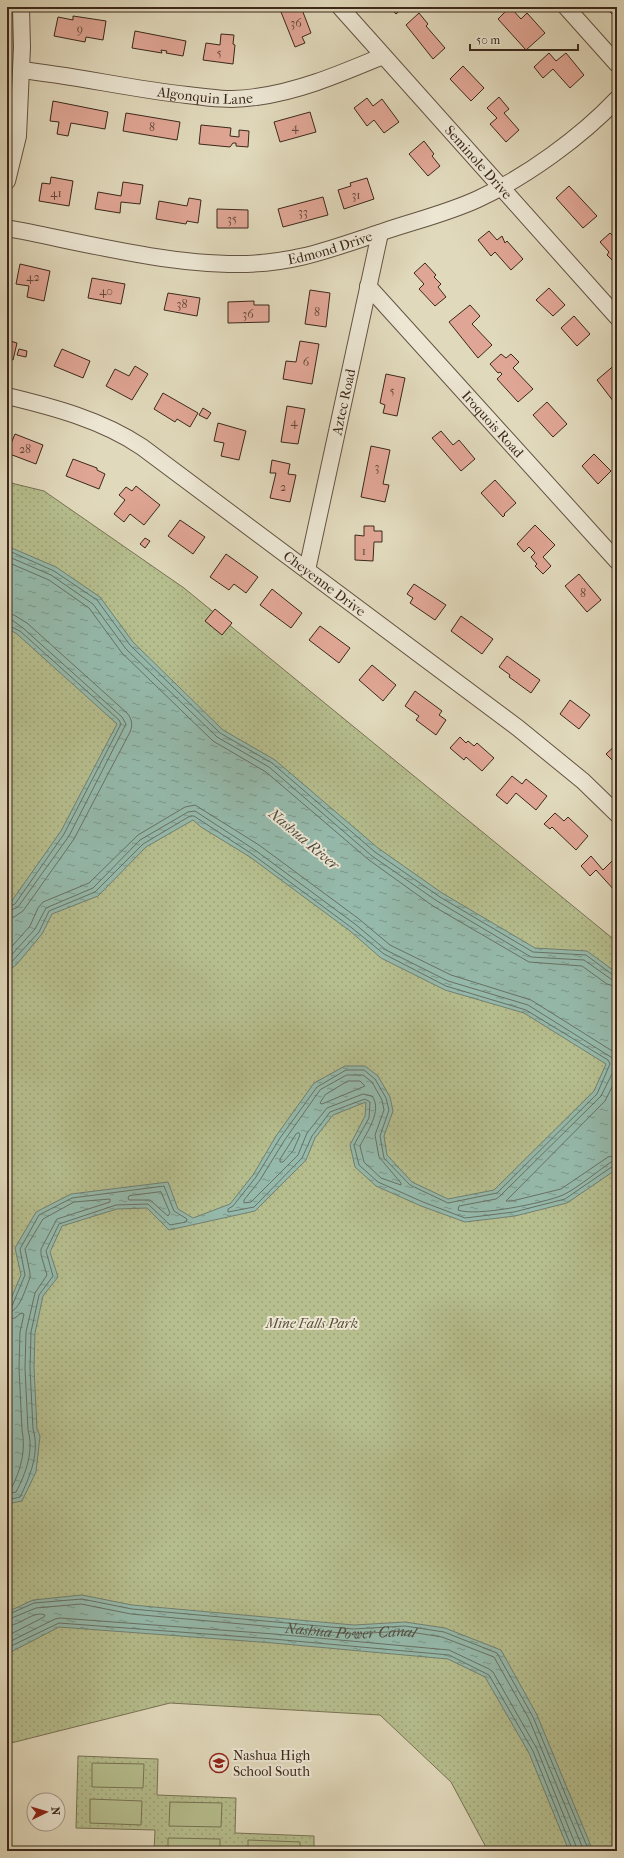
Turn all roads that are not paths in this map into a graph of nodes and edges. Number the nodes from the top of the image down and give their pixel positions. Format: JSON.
{"nodes":[{"id":1,"x":21,"y":7,"type":"edge"},
{"id":2,"x":340,"y":7,"type":"edge"},
{"id":3,"x":566,"y":7,"type":"edge"},
{"id":4,"x":383,"y":56,"type":"junction"},
{"id":5,"x":617,"y":64,"type":"edge"},
{"id":6,"x":21,"y":70,"type":"junction"},
{"id":7,"x":617,"y":99,"type":"edge"},
{"id":8,"x":7,"y":181,"type":"edge"},
{"id":9,"x":501,"y":187,"type":"junction"},
{"id":10,"x":7,"y":228,"type":"edge"},
{"id":11,"x":380,"y":233,"type":"junction"},
{"id":12,"x":368,"y":286,"type":"junction"},
{"id":13,"x":617,"y":317,"type":"edge"},
{"id":14,"x":7,"y":396,"type":"edge"},
{"id":15,"x":617,"y":561,"type":"edge"},
{"id":16,"x":307,"y":570,"type":"junction"},
{"id":17,"x":617,"y":814,"type":"edge"}],
"edges":[{"from":1,"to":6,"type":"street"},
{"from":2,"to":4,"type":"street","name":"Seminole Drive"},
{"from":3,"to":5,"type":"street"},
{"from":4,"to":6,"type":"street","name":"Algonquin Lane"},
{"from":4,"to":9,"type":"street","name":"Seminole Drive"},
{"from":6,"to":8,"type":"street"},
{"from":7,"to":9,"type":"street","name":"Edmond Drive"},
{"from":9,"to":11,"type":"street","name":"Edmond Drive"},
{"from":9,"to":13,"type":"street","name":"Seminole Drive"},
{"from":10,"to":11,"type":"street","name":"Edmond Drive"},
{"from":11,"to":12,"type":"street","name":"Aztec Road"},
{"from":12,"to":15,"type":"street","name":"Iroquois Road"},
{"from":12,"to":16,"type":"street","name":"Aztec Road"},
{"from":14,"to":16,"type":"street","name":"Cheyenne Drive"},
{"from":16,"to":17,"type":"street","name":"Cheyenne Drive"}]}
